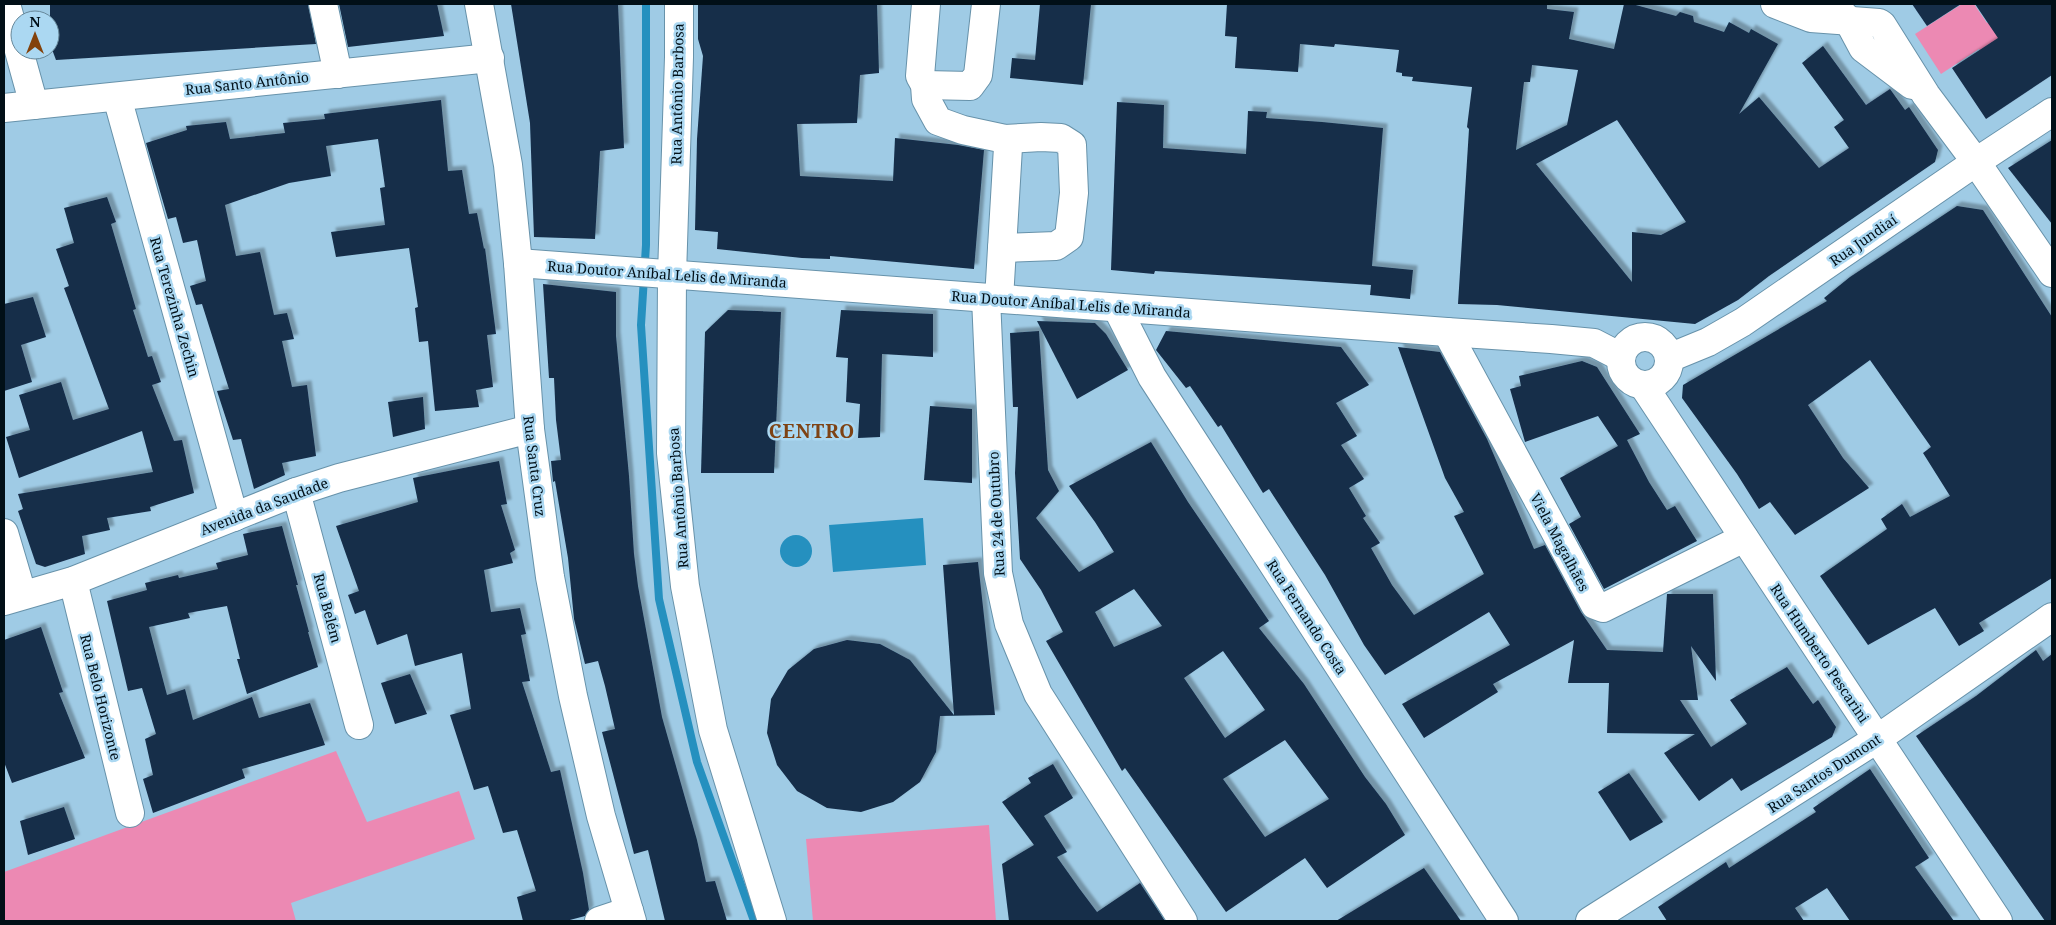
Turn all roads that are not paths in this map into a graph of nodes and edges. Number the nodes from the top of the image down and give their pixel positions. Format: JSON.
{"nodes":[{"id":1,"x":6,"y":4,"type":"edge"},
{"id":2,"x":323,"y":4,"type":"edge"},
{"id":3,"x":479,"y":4,"type":"edge"},
{"id":4,"x":679,"y":4,"type":"edge"},
{"id":5,"x":926,"y":4,"type":"edge"},
{"id":6,"x":986,"y":4,"type":"edge"},
{"id":7,"x":1775,"y":4,"type":"edge"},
{"id":8,"x":1841,"y":9,"type":"edge"},
{"id":9,"x":490,"y":58,"type":"junction"},
{"id":10,"x":338,"y":74,"type":"junction"},
{"id":11,"x":925,"y":85,"type":"junction"},
{"id":12,"x":117,"y":97,"type":"junction"},
{"id":13,"x":34,"y":104,"type":"junction"},
{"id":14,"x":4,"y":108,"type":"edge"},
{"id":15,"x":2052,"y":112,"type":"edge"},
{"id":16,"x":1005,"y":139,"type":"junction"},
{"id":17,"x":1976,"y":162,"type":"junction"},
{"id":18,"x":1002,"y":248,"type":"junction"},
{"id":19,"x":518,"y":263,"type":"junction"},
{"id":20,"x":2052,"y":273,"type":"edge"},
{"id":21,"x":672,"y":274,"type":"junction"},
{"id":22,"x":993,"y":298,"type":"junction"},
{"id":23,"x":1117,"y":308,"type":"junction"},
{"id":24,"x":1447,"y":332,"type":"junction"},
{"id":25,"x":1621,"y":357,"type":"junction"},
{"id":26,"x":1669,"y":358,"type":"junction"},
{"id":27,"x":1643,"y":385,"type":"junction"},
{"id":28,"x":530,"y":429,"type":"junction"},
{"id":29,"x":296,"y":492,"type":"junction"},
{"id":30,"x":234,"y":518,"type":"junction"},
{"id":31,"x":4,"y":533,"type":"edge"},
{"id":32,"x":1744,"y":538,"type":"junction"},
{"id":33,"x":73,"y":582,"type":"junction"},
{"id":34,"x":13,"y":598,"type":"edge"},
{"id":35,"x":2052,"y":617,"type":"edge"},
{"id":36,"x":359,"y":724,"type":"dead end"},
{"id":37,"x":1877,"y":739,"type":"junction"},
{"id":38,"x":130,"y":813,"type":"dead end"},
{"id":39,"x":630,"y":916,"type":"edge"},
{"id":40,"x":599,"y":921,"type":"edge"},
{"id":41,"x":772,"y":921,"type":"edge"},
{"id":42,"x":1183,"y":921,"type":"edge"},
{"id":43,"x":1504,"y":921,"type":"edge"},
{"id":44,"x":1590,"y":921,"type":"edge"},
{"id":45,"x":1998,"y":921,"type":"edge"}],
"edges":[{"from":1,"to":13,"type":"street"},
{"from":2,"to":10,"type":"street"},
{"from":3,"to":9,"type":"street","name":"Rua Santa Cruz"},
{"from":4,"to":21,"type":"street","name":"Rua Antônio Barbosa"},
{"from":5,"to":11,"type":"street"},
{"from":6,"to":11,"type":"street"},
{"from":7,"to":8,"type":"street"},
{"from":8,"to":17,"type":"street"},
{"from":9,"to":10,"type":"street","name":"Rua Santo Antônio"},
{"from":9,"to":19,"type":"street","name":"Rua Santa Cruz"},
{"from":10,"to":12,"type":"street","name":"Rua Santo Antônio"},
{"from":11,"to":16,"type":"street"},
{"from":12,"to":13,"type":"street","name":"Rua Santo Antônio"},
{"from":12,"to":30,"type":"street","name":"Rua Terezinha Zechin"},
{"from":13,"to":14,"type":"street","name":"Rua Santo Antônio"},
{"from":15,"to":17,"type":"street","name":"Rua Jundiaí"},
{"from":16,"to":18,"type":"street","name":"Rua 24 de Outubro"},
{"from":16,"to":18,"type":"street"},
{"from":17,"to":20,"type":"street"},
{"from":17,"to":26,"type":"street","name":"Rua Jundiaí"},
{"from":18,"to":22,"type":"street","name":"Rua 24 de Outubro"},
{"from":19,"to":21,"type":"street","name":"Rua Doutor Aníbal Lelis de Miranda"},
{"from":19,"to":28,"type":"street","name":"Rua Santa Cruz"},
{"from":21,"to":22,"type":"street","name":"Rua Doutor Aníbal Lelis de Miranda"},
{"from":21,"to":41,"type":"street","name":"Rua Antônio Barbosa"},
{"from":22,"to":23,"type":"street","name":"Rua Doutor Aníbal Lelis de Miranda"},
{"from":22,"to":42,"type":"street","name":"Rua 24 de Outubro"},
{"from":23,"to":24,"type":"street","name":"Rua Doutor Aníbal Lelis de Miranda"},
{"from":23,"to":43,"type":"street","name":"Rua Fernando Costa"},
{"from":24,"to":25,"type":"street","name":"Rua Doutor Aníbal Lelis de Miranda"},
{"from":24,"to":32,"type":"street","name":"Viela Magalhães"},
{"from":25,"to":26,"type":"street"},
{"from":25,"to":27,"type":"street"},
{"from":26,"to":27,"type":"street"},
{"from":27,"to":32,"type":"street","name":"Rua Humberto Pescarini"},
{"from":28,"to":29,"type":"street","name":"Avenida da Saudade"},
{"from":28,"to":39,"type":"street","name":"Rua Santa Cruz"},
{"from":29,"to":30,"type":"street","name":"Avenida da Saudade"},
{"from":29,"to":36,"type":"street","name":"Rua Belém"},
{"from":30,"to":33,"type":"street","name":"Avenida da Saudade"},
{"from":31,"to":34,"type":"street"},
{"from":32,"to":37,"type":"street","name":"Rua Humberto Pescarini"},
{"from":33,"to":34,"type":"street","name":"Avenida da Saudade"},
{"from":33,"to":38,"type":"street","name":"Rua Belo Horizonte"},
{"from":35,"to":37,"type":"street","name":"Rua Santos Dumont"},
{"from":37,"to":44,"type":"street","name":"Rua Santos Dumont"},
{"from":37,"to":45,"type":"street","name":"Rua Humberto Pescarini"},
{"from":39,"to":40,"type":"street"}]}
